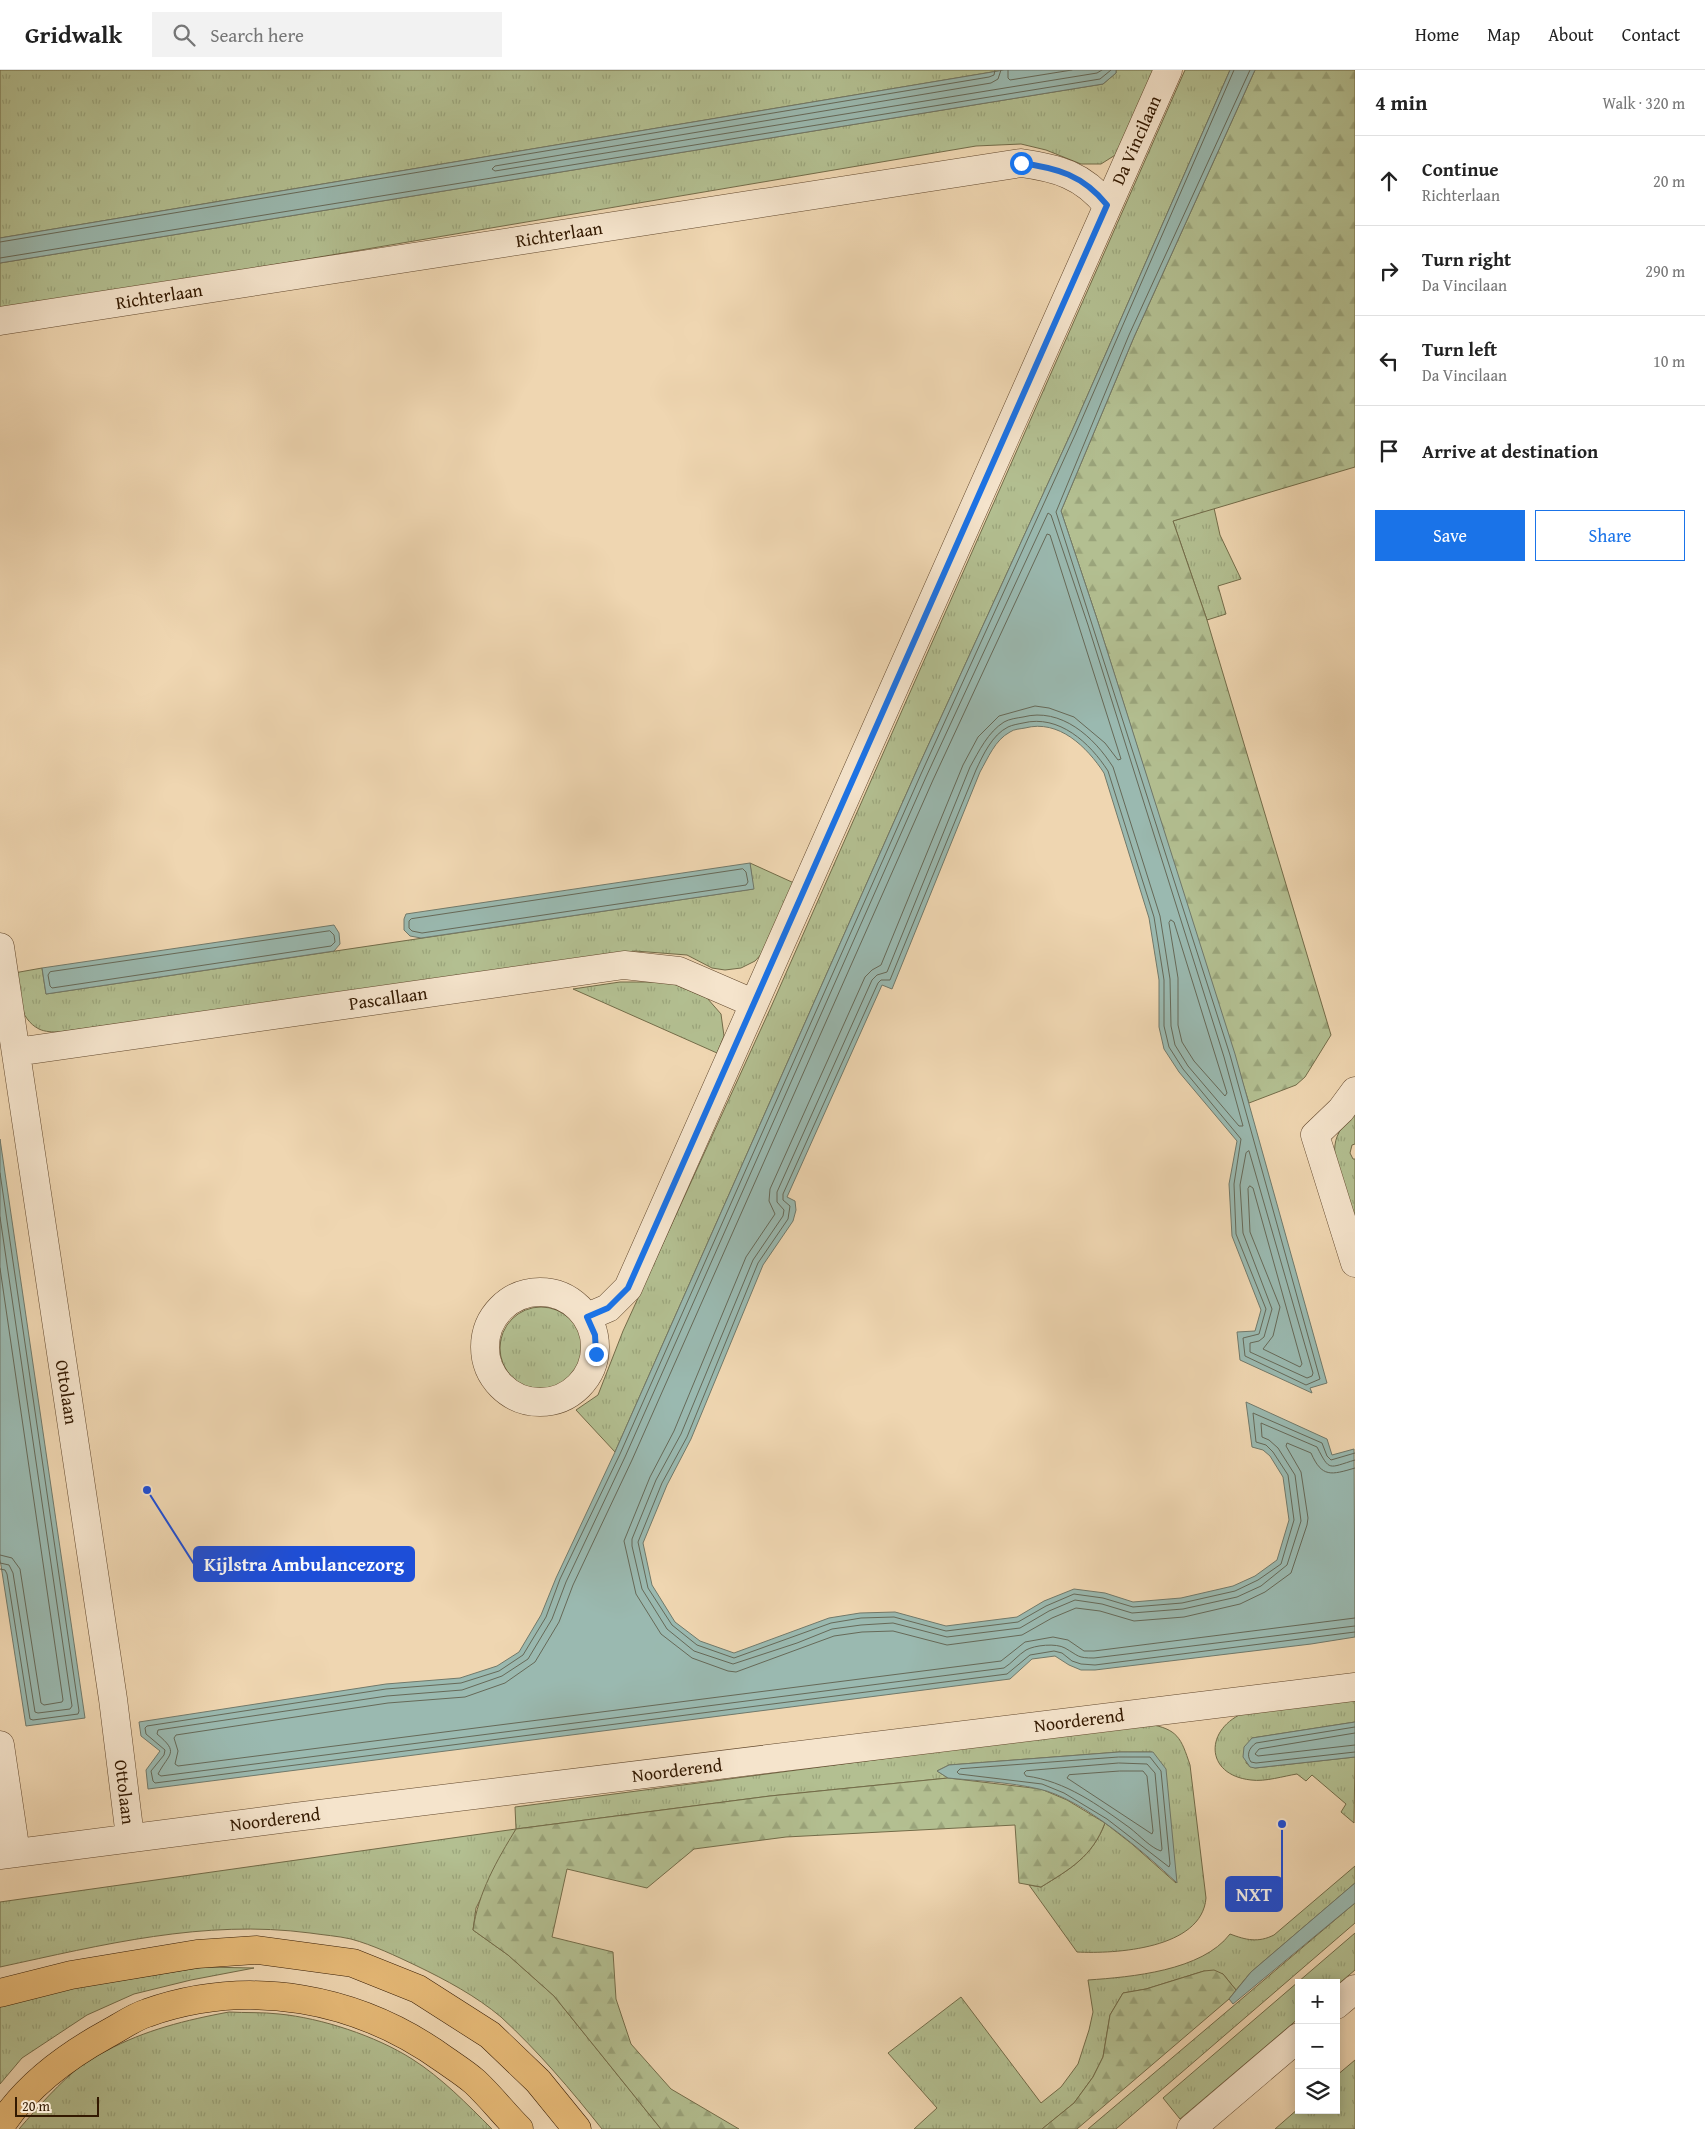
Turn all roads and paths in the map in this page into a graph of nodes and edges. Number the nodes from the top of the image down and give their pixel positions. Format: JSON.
{"nodes":[{"id":1,"x":1168,"y":70,"type":"edge"},
{"id":2,"x":1107,"y":205,"type":"junction"},
{"id":3,"x":0,"y":321,"type":"edge"},
{"id":4,"x":0,"y":946,"type":"edge"},
{"id":5,"x":753,"y":1003,"type":"junction"},
{"id":6,"x":16,"y":1052,"type":"junction"},
{"id":7,"x":1355,"y":1091,"type":"edge"},
{"id":8,"x":1355,"y":1263,"type":"edge"},
{"id":9,"x":587,"y":1317,"type":"junction"},
{"id":10,"x":1355,"y":1687,"type":"edge"},
{"id":11,"x":0,"y":1744,"type":"edge"},
{"id":12,"x":130,"y":1837,"type":"junction"},
{"id":13,"x":8,"y":1854,"type":"edge"},
{"id":14,"x":1355,"y":1989,"type":"edge"},
{"id":15,"x":0,"y":1993,"type":"edge"},
{"id":16,"x":1340,"y":2002,"type":"edge"},
{"id":17,"x":1295,"y":2040,"type":"edge"},
{"id":18,"x":0,"y":2127,"type":"edge"},
{"id":19,"x":519,"y":2129,"type":"edge"},
{"id":20,"x":577,"y":2129,"type":"edge"},
{"id":21,"x":1191,"y":2129,"type":"edge"}],
"edges":[{"from":1,"to":2,"type":"street","name":"Da Vincilaan"},
{"from":2,"to":3,"type":"street","name":"Richterlaan"},
{"from":2,"to":5,"type":"street","name":"Da Vincilaan"},
{"from":4,"to":6,"type":"street","name":"Ottolaan"},
{"from":5,"to":6,"type":"street","name":"Pascallaan"},
{"from":5,"to":9,"type":"street","name":"Da Vincilaan"},
{"from":6,"to":12,"type":"street","name":"Ottolaan"},
{"from":7,"to":8,"type":"street"},
{"from":9,"to":9,"type":"street"},
{"from":10,"to":12,"type":"street","name":"Noorderend"},
{"from":11,"to":13,"type":"street"},
{"from":12,"to":13,"type":"street","name":"Noorderend"},
{"from":14,"to":16,"type":"street"},
{"from":15,"to":20,"type":"highway"},
{"from":17,"to":21,"type":"street"},
{"from":18,"to":19,"type":"highway"}]}
